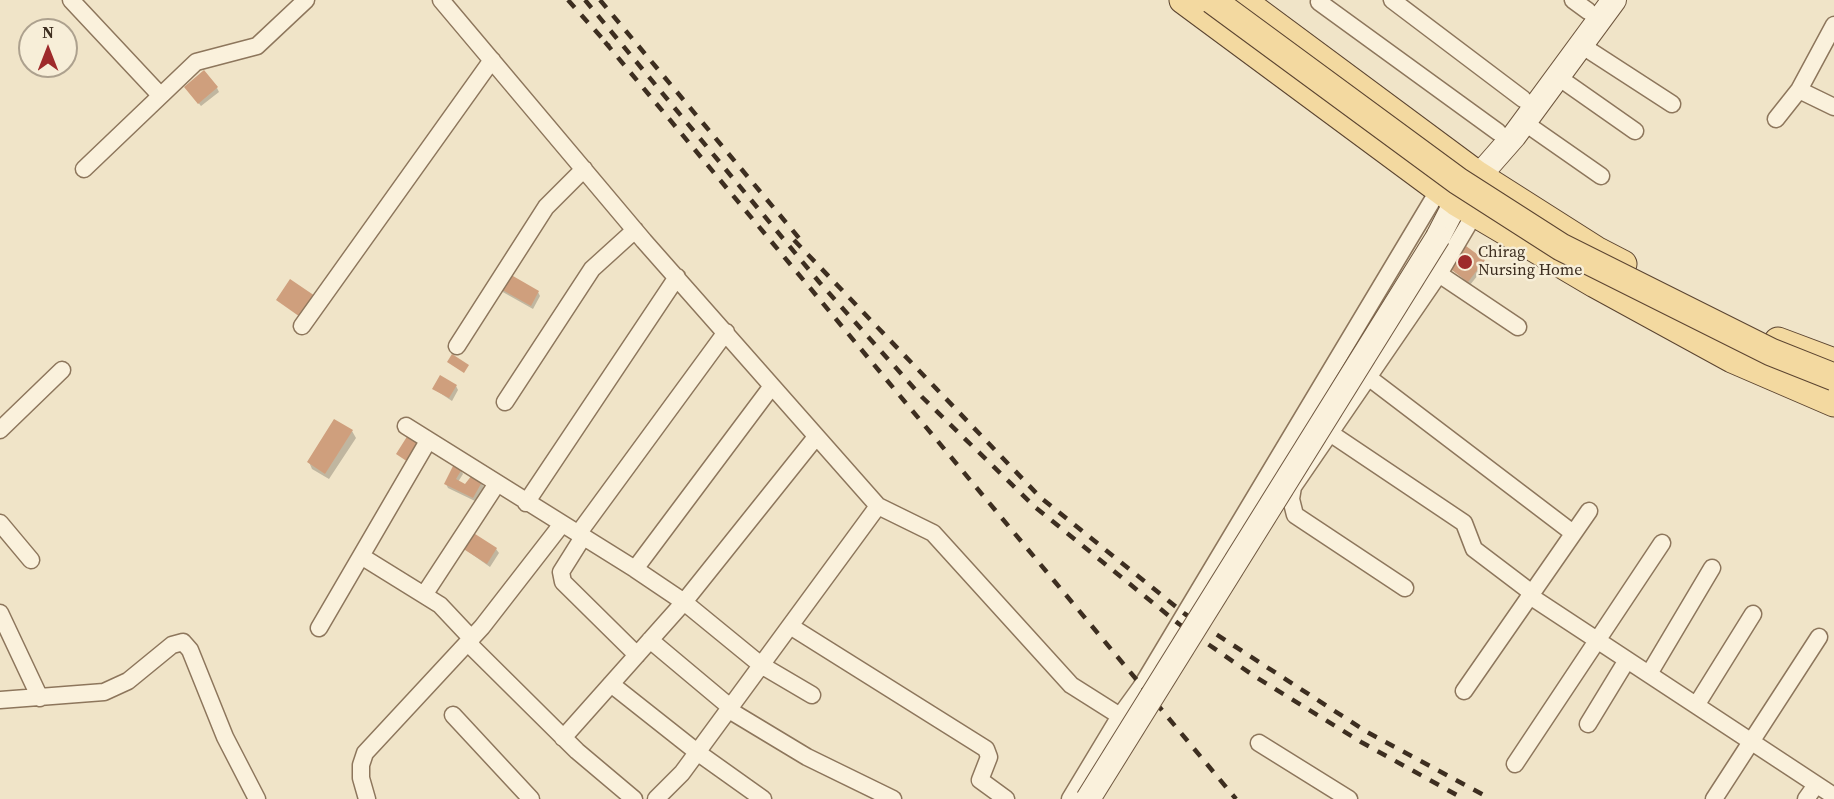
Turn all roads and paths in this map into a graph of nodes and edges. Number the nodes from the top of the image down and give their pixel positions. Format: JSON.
{"nodes":[{"id":1,"x":70,"y":0,"type":"edge"},
{"id":2,"x":306,"y":0,"type":"edge"},
{"id":3,"x":441,"y":0,"type":"edge"},
{"id":4,"x":1183,"y":0,"type":"edge"},
{"id":5,"x":1212,"y":0,"type":"edge"},
{"id":6,"x":1242,"y":0,"type":"edge"},
{"id":7,"x":1392,"y":0,"type":"edge"},
{"id":8,"x":1614,"y":0,"type":"edge"},
{"id":9,"x":1319,"y":2,"type":"dead end"},
{"id":10,"x":1586,"y":4,"type":"edge"},
{"id":11,"x":1834,"y":25,"type":"edge"},
{"id":12,"x":1581,"y":45,"type":"junction"},
{"id":13,"x":492,"y":60,"type":"junction"},
{"id":14,"x":1558,"y":77,"type":"junction"},
{"id":15,"x":1799,"y":90,"type":"junction"},
{"id":16,"x":160,"y":95,"type":"junction"},
{"id":17,"x":1672,"y":104,"type":"dead end"},
{"id":18,"x":1834,"y":107,"type":"edge"},
{"id":19,"x":1524,"y":111,"type":"junction"},
{"id":20,"x":1776,"y":119,"type":"dead end"},
{"id":21,"x":1635,"y":131,"type":"dead end"},
{"id":22,"x":1498,"y":132,"type":"junction"},
{"id":23,"x":84,"y":169,"type":"dead end"},
{"id":24,"x":584,"y":169,"type":"junction"},
{"id":25,"x":1482,"y":170,"type":"junction"},
{"id":26,"x":1601,"y":176,"type":"dead end"},
{"id":27,"x":1457,"y":202,"type":"junction"},
{"id":28,"x":635,"y":230,"type":"junction"},
{"id":29,"x":1438,"y":274,"type":"junction"},
{"id":30,"x":677,"y":277,"type":"junction"},
{"id":31,"x":302,"y":326,"type":"dead end"},
{"id":32,"x":1518,"y":327,"type":"dead end"},
{"id":33,"x":726,"y":332,"type":"junction"},
{"id":34,"x":457,"y":345,"type":"dead end"},
{"id":35,"x":1834,"y":362,"type":"edge"},
{"id":36,"x":62,"y":370,"type":"dead end"},
{"id":37,"x":1368,"y":377,"type":"junction"},
{"id":38,"x":1834,"y":377,"type":"edge"},
{"id":39,"x":772,"y":386,"type":"junction"},
{"id":40,"x":505,"y":402,"type":"dead end"},
{"id":41,"x":1834,"y":403,"type":"edge"},
{"id":42,"x":406,"y":426,"type":"dead end"},
{"id":43,"x":0,"y":430,"type":"edge"},
{"id":44,"x":1330,"y":433,"type":"junction"},
{"id":45,"x":816,"y":437,"type":"junction"},
{"id":46,"x":428,"y":441,"type":"junction"},
{"id":47,"x":496,"y":484,"type":"junction"},
{"id":48,"x":526,"y":503,"type":"junction"},
{"id":49,"x":878,"y":506,"type":"junction"},
{"id":50,"x":1588,"y":511,"type":"dead end"},
{"id":51,"x":0,"y":523,"type":"edge"},
{"id":52,"x":562,"y":524,"type":"junction"},
{"id":53,"x":1573,"y":533,"type":"junction"},
{"id":54,"x":581,"y":536,"type":"junction"},
{"id":55,"x":1662,"y":543,"type":"dead end"},
{"id":56,"x":361,"y":556,"type":"junction"},
{"id":57,"x":31,"y":560,"type":"dead end"},
{"id":58,"x":1712,"y":568,"type":"dead end"},
{"id":59,"x":634,"y":569,"type":"junction"},
{"id":60,"x":1406,"y":588,"type":"dead end"},
{"id":61,"x":1531,"y":594,"type":"junction"},
{"id":62,"x":424,"y":595,"type":"junction"},
{"id":63,"x":684,"y":602,"type":"junction"},
{"id":64,"x":0,"y":614,"type":"edge"},
{"id":65,"x":1753,"y":614,"type":"dead end"},
{"id":66,"x":790,"y":626,"type":"junction"},
{"id":67,"x":319,"y":628,"type":"dead end"},
{"id":68,"x":1819,"y":637,"type":"dead end"},
{"id":69,"x":650,"y":640,"type":"junction"},
{"id":70,"x":470,"y":641,"type":"junction"},
{"id":71,"x":1597,"y":641,"type":"junction"},
{"id":72,"x":638,"y":655,"type":"junction"},
{"id":73,"x":1627,"y":660,"type":"junction"},
{"id":74,"x":761,"y":665,"type":"junction"},
{"id":75,"x":1649,"y":674,"type":"junction"},
{"id":76,"x":611,"y":684,"type":"junction"},
{"id":77,"x":1464,"y":690,"type":"dead end"},
{"id":78,"x":812,"y":695,"type":"dead end"},
{"id":79,"x":40,"y":698,"type":"junction"},
{"id":80,"x":0,"y":700,"type":"edge"},
{"id":81,"x":1697,"y":704,"type":"junction"},
{"id":82,"x":730,"y":708,"type":"junction"},
{"id":83,"x":453,"y":715,"type":"dead end"},
{"id":84,"x":1120,"y":716,"type":"junction"},
{"id":85,"x":1588,"y":724,"type":"dead end"},
{"id":86,"x":563,"y":738,"type":"junction"},
{"id":87,"x":1754,"y":742,"type":"junction"},
{"id":88,"x":1259,"y":743,"type":"dead end"},
{"id":89,"x":698,"y":752,"type":"junction"},
{"id":90,"x":1515,"y":764,"type":"dead end"},
{"id":91,"x":1816,"y":784,"type":"junction"},
{"id":92,"x":1834,"y":796,"type":"edge"},
{"id":93,"x":662,"y":798,"type":"edge"},
{"id":94,"x":257,"y":799,"type":"edge"},
{"id":95,"x":367,"y":799,"type":"edge"},
{"id":96,"x":531,"y":799,"type":"edge"},
{"id":97,"x":634,"y":799,"type":"edge"},
{"id":98,"x":763,"y":799,"type":"edge"},
{"id":99,"x":893,"y":799,"type":"edge"},
{"id":100,"x":1006,"y":799,"type":"edge"},
{"id":101,"x":1070,"y":799,"type":"edge"},
{"id":102,"x":1088,"y":799,"type":"edge"},
{"id":103,"x":1350,"y":799,"type":"edge"},
{"id":104,"x":1714,"y":799,"type":"edge"},
{"id":105,"x":1806,"y":799,"type":"edge"}],
"edges":[{"from":1,"to":16,"type":"street"},
{"from":2,"to":16,"type":"street"},
{"from":3,"to":13,"type":"street"},
{"from":4,"to":27,"type":"main road"},
{"from":5,"to":38,"type":"main road","bridge":true},
{"from":6,"to":25,"type":"main road"},
{"from":7,"to":19,"type":"street"},
{"from":8,"to":12,"type":"main road"},
{"from":9,"to":22,"type":"street"},
{"from":10,"to":19,"type":"main road"},
{"from":11,"to":15,"type":"street"},
{"from":12,"to":14,"type":"main road"},
{"from":12,"to":17,"type":"street"},
{"from":13,"to":24,"type":"street"},
{"from":13,"to":31,"type":"street"},
{"from":14,"to":19,"type":"main road"},
{"from":14,"to":21,"type":"street"},
{"from":15,"to":18,"type":"street"},
{"from":15,"to":20,"type":"street"},
{"from":16,"to":23,"type":"street"},
{"from":19,"to":22,"type":"main road"},
{"from":19,"to":25,"type":"main road"},
{"from":19,"to":26,"type":"street"},
{"from":22,"to":25,"type":"main road"},
{"from":24,"to":28,"type":"street"},
{"from":24,"to":34,"type":"street"},
{"from":25,"to":27,"type":"main road"},
{"from":25,"to":35,"type":"main road"},
{"from":27,"to":29,"type":"street"},
{"from":27,"to":41,"type":"main road"},
{"from":27,"to":84,"type":"street"},
{"from":27,"to":102,"type":"main road","bridge":true},
{"from":28,"to":30,"type":"street"},
{"from":28,"to":40,"type":"street"},
{"from":29,"to":32,"type":"street"},
{"from":29,"to":37,"type":"street"},
{"from":30,"to":33,"type":"street"},
{"from":30,"to":48,"type":"street"},
{"from":33,"to":39,"type":"street"},
{"from":33,"to":54,"type":"street"},
{"from":36,"to":43,"type":"street"},
{"from":37,"to":44,"type":"street"},
{"from":37,"to":53,"type":"street"},
{"from":39,"to":45,"type":"street"},
{"from":39,"to":59,"type":"street"},
{"from":42,"to":46,"type":"street"},
{"from":44,"to":60,"type":"street"},
{"from":44,"to":61,"type":"street"},
{"from":45,"to":49,"type":"street"},
{"from":45,"to":63,"type":"street"},
{"from":46,"to":47,"type":"street"},
{"from":46,"to":56,"type":"street"},
{"from":47,"to":48,"type":"street"},
{"from":47,"to":62,"type":"street"},
{"from":48,"to":52,"type":"street"},
{"from":49,"to":66,"type":"street"},
{"from":49,"to":84,"type":"street"},
{"from":50,"to":53,"type":"street"},
{"from":51,"to":57,"type":"street"},
{"from":52,"to":54,"type":"street"},
{"from":52,"to":70,"type":"street"},
{"from":53,"to":61,"type":"street"},
{"from":54,"to":59,"type":"street"},
{"from":54,"to":72,"type":"street"},
{"from":55,"to":71,"type":"street"},
{"from":56,"to":62,"type":"street"},
{"from":56,"to":67,"type":"street"},
{"from":58,"to":75,"type":"street"},
{"from":59,"to":63,"type":"street"},
{"from":61,"to":71,"type":"street"},
{"from":61,"to":77,"type":"street"},
{"from":62,"to":70,"type":"street"},
{"from":63,"to":69,"type":"street"},
{"from":63,"to":74,"type":"street"},
{"from":64,"to":79,"type":"street"},
{"from":65,"to":81,"type":"street"},
{"from":66,"to":74,"type":"street"},
{"from":66,"to":100,"type":"street"},
{"from":68,"to":87,"type":"street"},
{"from":69,"to":72,"type":"street"},
{"from":69,"to":82,"type":"street"},
{"from":70,"to":86,"type":"street"},
{"from":70,"to":95,"type":"street"},
{"from":71,"to":73,"type":"street"},
{"from":71,"to":90,"type":"street"},
{"from":72,"to":76,"type":"street"},
{"from":73,"to":75,"type":"street"},
{"from":73,"to":85,"type":"street"},
{"from":74,"to":78,"type":"street"},
{"from":74,"to":82,"type":"street"},
{"from":75,"to":81,"type":"street"},
{"from":76,"to":86,"type":"street"},
{"from":76,"to":89,"type":"street"},
{"from":79,"to":80,"type":"street"},
{"from":79,"to":94,"type":"street"},
{"from":81,"to":87,"type":"street"},
{"from":82,"to":89,"type":"street"},
{"from":82,"to":99,"type":"street"},
{"from":83,"to":96,"type":"street"},
{"from":84,"to":101,"type":"street"},
{"from":86,"to":97,"type":"street"},
{"from":87,"to":91,"type":"street"},
{"from":87,"to":104,"type":"street"},
{"from":88,"to":103,"type":"street"},
{"from":89,"to":93,"type":"street"},
{"from":89,"to":98,"type":"street"},
{"from":91,"to":92,"type":"street"},
{"from":91,"to":105,"type":"street"}]}
